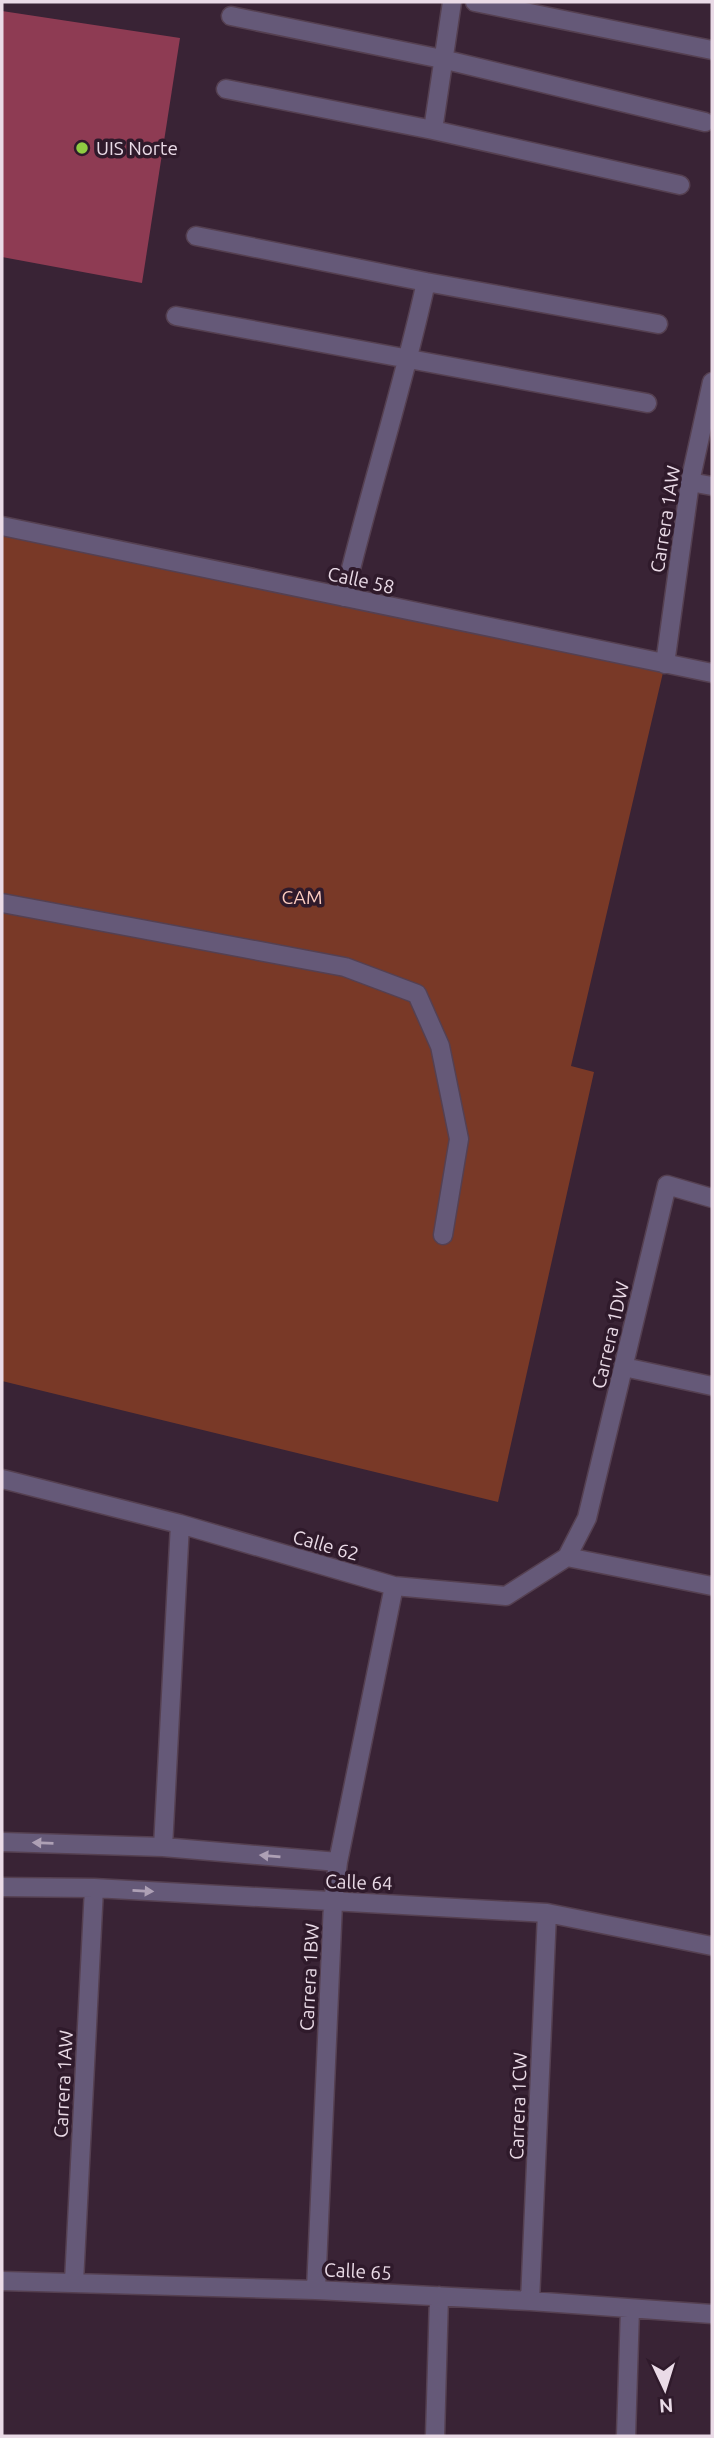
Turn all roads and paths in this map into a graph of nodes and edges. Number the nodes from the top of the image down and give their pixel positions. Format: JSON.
{"nodes":[{"id":1,"x":452,"y":2,"type":"edge"},
{"id":2,"x":475,"y":2,"type":"edge"},
{"id":3,"x":232,"y":16,"type":"dead end"},
{"id":4,"x":712,"y":50,"type":"edge"},
{"id":5,"x":442,"y":59,"type":"junction"},
{"id":6,"x":226,"y":89,"type":"dead end"},
{"id":7,"x":705,"y":122,"type":"dead end"},
{"id":8,"x":433,"y":130,"type":"junction"},
{"id":9,"x":680,"y":185,"type":"dead end"},
{"id":10,"x":196,"y":236,"type":"dead end"},
{"id":11,"x":426,"y":282,"type":"junction"},
{"id":12,"x":176,"y":316,"type":"dead end"},
{"id":13,"x":658,"y":324,"type":"dead end"},
{"id":14,"x":409,"y":360,"type":"junction"},
{"id":15,"x":712,"y":382,"type":"edge"},
{"id":16,"x":647,"y":403,"type":"dead end"},
{"id":17,"x":690,"y":482,"type":"junction"},
{"id":18,"x":712,"y":486,"type":"edge"},
{"id":19,"x":2,"y":526,"type":"edge"},
{"id":20,"x":344,"y":597,"type":"junction"},
{"id":21,"x":665,"y":664,"type":"junction"},
{"id":22,"x":712,"y":673,"type":"edge"},
{"id":23,"x":2,"y":904,"type":"edge"},
{"id":24,"x":712,"y":1198,"type":"edge"},
{"id":25,"x":443,"y":1235,"type":"dead end"},
{"id":26,"x":624,"y":1367,"type":"junction"},
{"id":27,"x":712,"y":1387,"type":"edge"},
{"id":28,"x":2,"y":1479,"type":"edge"},
{"id":29,"x":180,"y":1524,"type":"junction"},
{"id":30,"x":568,"y":1557,"type":"junction"},
{"id":31,"x":712,"y":1586,"type":"edge"},
{"id":32,"x":394,"y":1587,"type":"junction"},
{"id":33,"x":2,"y":1842,"type":"edge"},
{"id":34,"x":163,"y":1847,"type":"junction"},
{"id":35,"x":338,"y":1862,"type":"junction"},
{"id":36,"x":2,"y":1887,"type":"edge"},
{"id":37,"x":94,"y":1888,"type":"junction"},
{"id":38,"x":333,"y":1903,"type":"junction"},
{"id":39,"x":547,"y":1913,"type":"junction"},
{"id":40,"x":712,"y":1946,"type":"edge"},
{"id":41,"x":2,"y":2281,"type":"edge"},
{"id":42,"x":74,"y":2282,"type":"junction"},
{"id":43,"x":316,"y":2290,"type":"junction"},
{"id":44,"x":439,"y":2296,"type":"junction"},
{"id":45,"x":530,"y":2301,"type":"junction"},
{"id":46,"x":630,"y":2309,"type":"junction"},
{"id":47,"x":712,"y":2314,"type":"edge"},
{"id":48,"x":435,"y":2436,"type":"edge"},
{"id":49,"x":625,"y":2436,"type":"edge"}],
"edges":[{"from":1,"to":5,"type":"street"},
{"from":2,"to":4,"type":"street"},
{"from":3,"to":5,"type":"street"},
{"from":5,"to":7,"type":"street"},
{"from":5,"to":8,"type":"street"},
{"from":6,"to":8,"type":"street"},
{"from":8,"to":9,"type":"street"},
{"from":10,"to":11,"type":"street"},
{"from":11,"to":13,"type":"street"},
{"from":11,"to":14,"type":"street"},
{"from":12,"to":14,"type":"street"},
{"from":14,"to":16,"type":"street"},
{"from":14,"to":20,"type":"street"},
{"from":15,"to":17,"type":"street","name":"Carrera 1AW"},
{"from":17,"to":18,"type":"street"},
{"from":17,"to":21,"type":"street","name":"Carrera 1AW"},
{"from":19,"to":20,"type":"street","name":"Calle 58"},
{"from":20,"to":21,"type":"street","name":"Calle 58"},
{"from":21,"to":22,"type":"street","name":"Calle 58"},
{"from":23,"to":25,"type":"street"},
{"from":24,"to":26,"type":"street","name":"Carrera 1DW"},
{"from":26,"to":27,"type":"street"},
{"from":26,"to":30,"type":"street","name":"Carrera 1DW"},
{"from":28,"to":29,"type":"street","name":"Calle 62"},
{"from":29,"to":32,"type":"street","name":"Calle 62"},
{"from":29,"to":34,"type":"street"},
{"from":30,"to":31,"type":"street"},
{"from":30,"to":32,"type":"street","name":"Calle 62"},
{"from":32,"to":35,"type":"street","name":"Carrera 1BW"},
{"from":34,"to":33,"type":"street","name":"Calle 64","one_way":true},
{"from":35,"to":34,"type":"street","name":"Calle 64","one_way":true},
{"from":35,"to":38,"type":"street","name":"Carrera 1BW"},
{"from":36,"to":37,"type":"street","name":"Calle 64"},
{"from":37,"to":38,"type":"street","name":"Calle 64","one_way":true},
{"from":37,"to":42,"type":"street","name":"Carrera 1AW"},
{"from":38,"to":39,"type":"street","name":"Calle 64"},
{"from":38,"to":43,"type":"street","name":"Carrera 1BW"},
{"from":39,"to":40,"type":"street","name":"Calle 64"},
{"from":39,"to":45,"type":"street","name":"Carrera 1CW"},
{"from":41,"to":42,"type":"street","name":"Calle 65"},
{"from":42,"to":43,"type":"street","name":"Calle 65"},
{"from":43,"to":44,"type":"street","name":"Calle 65"},
{"from":44,"to":45,"type":"street","name":"Calle 65"},
{"from":44,"to":48,"type":"street"},
{"from":45,"to":46,"type":"street","name":"Calle 65"},
{"from":46,"to":47,"type":"street","name":"Calle 65"},
{"from":46,"to":49,"type":"street"}]}
